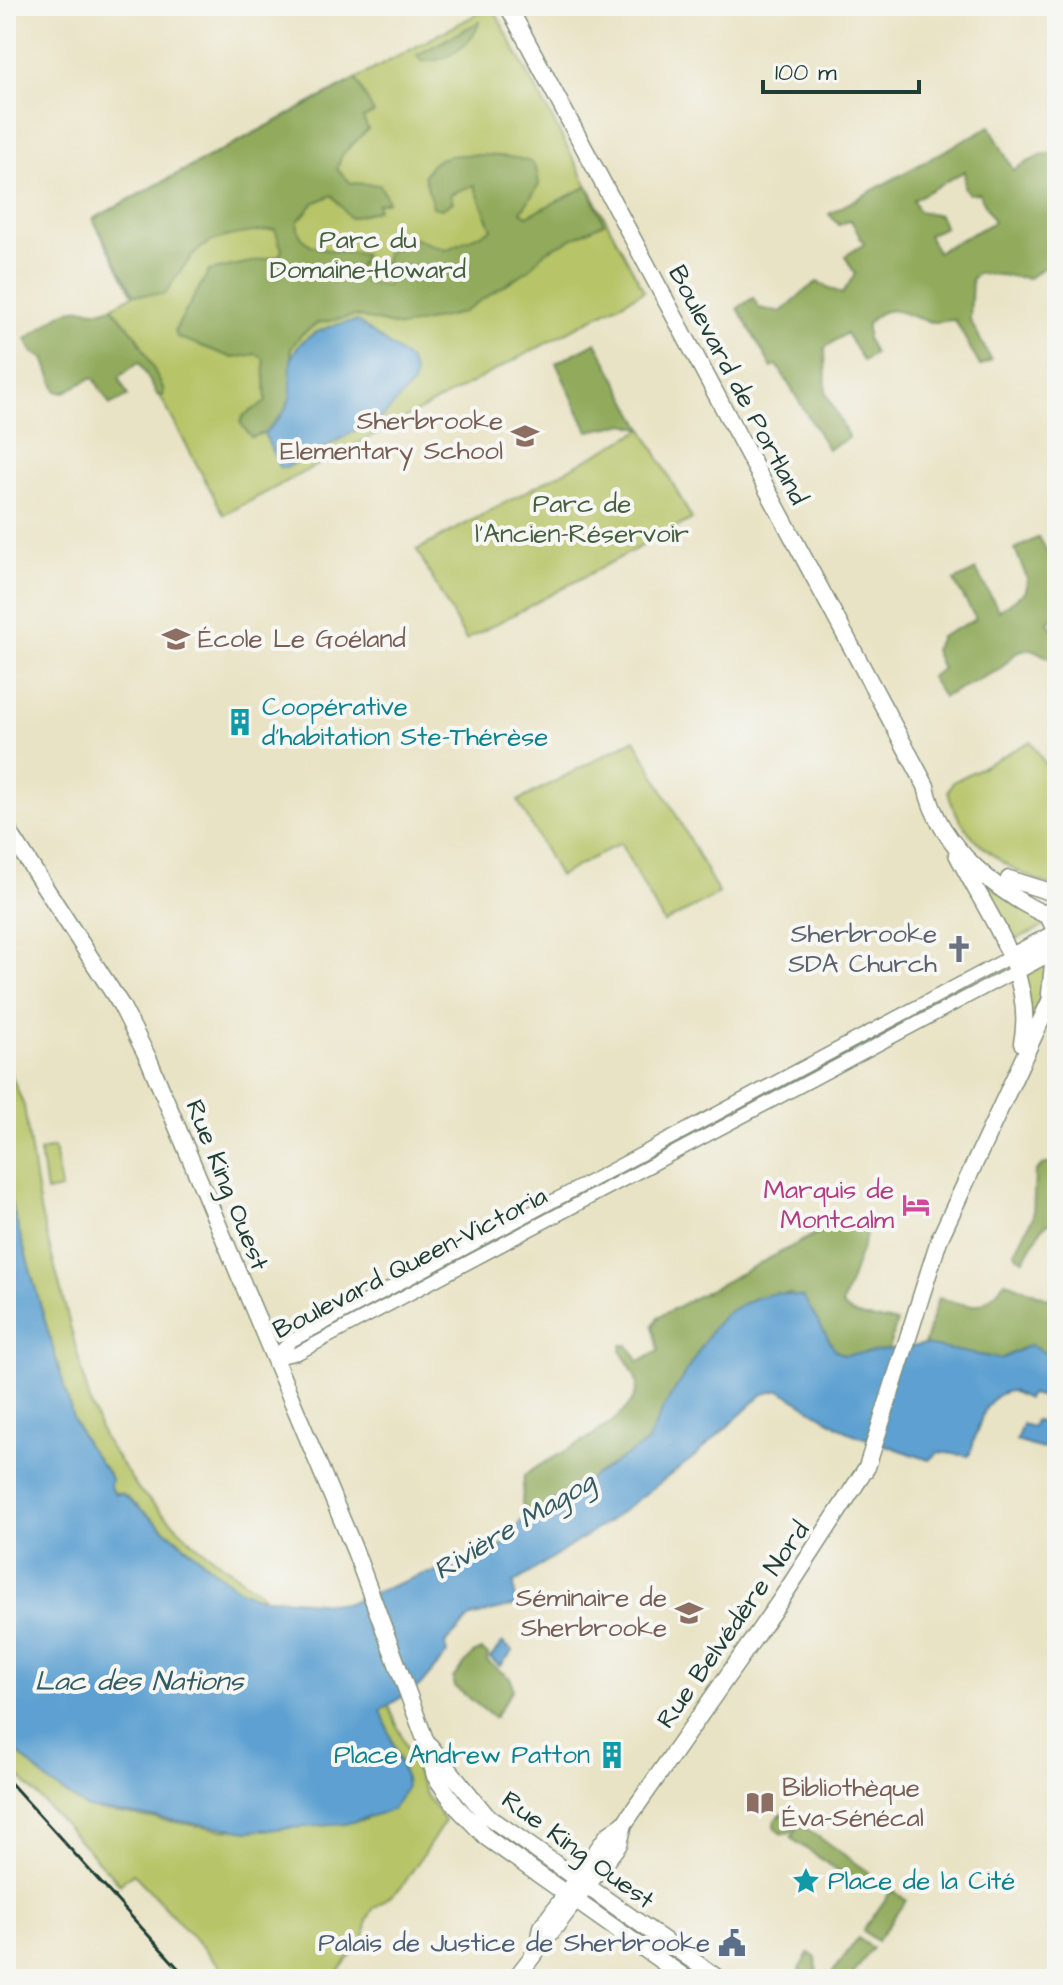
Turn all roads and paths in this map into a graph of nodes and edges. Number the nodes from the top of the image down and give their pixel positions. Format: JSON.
{"nodes":[{"id":1,"x":508,"y":6,"type":"edge"},
{"id":2,"x":926,"y":786,"type":"junction"},
{"id":3,"x":940,"y":821,"type":"junction"},
{"id":4,"x":6,"y":827,"type":"edge"},
{"id":5,"x":1009,"y":879,"type":"junction"},
{"id":6,"x":1057,"y":894,"type":"edge"},
{"id":7,"x":1056,"y":933,"type":"edge"},
{"id":8,"x":1013,"y":964,"type":"junction"},
{"id":9,"x":1057,"y":986,"type":"edge"},
{"id":10,"x":1048,"y":1004,"type":"junction"},
{"id":11,"x":1017,"y":1068,"type":"junction"},
{"id":12,"x":273,"y":1359,"type":"junction"},
{"id":13,"x":576,"y":1891,"type":"junction"},
{"id":14,"x":515,"y":1979,"type":"edge"},
{"id":15,"x":687,"y":1979,"type":"edge"},
{"id":16,"x":719,"y":1979,"type":"edge"}],
"edges":[{"from":1,"to":2,"type":"main road","name":"Boulevard de Portland"},
{"from":2,"to":3,"type":"main road","name":"Boulevard de Portland"},
{"from":2,"to":5,"type":"main road","name":"Boulevard de Portland"},
{"from":3,"to":7,"type":"main road","name":"Boulevard de Portland"},
{"from":3,"to":8,"type":"main road"},
{"from":4,"to":12,"type":"main road","name":"Rue King Ouest"},
{"from":5,"to":6,"type":"main road"},
{"from":5,"to":7,"type":"main road","name":"Boulevard de Portland"},
{"from":7,"to":8,"type":"main road","name":"Boulevard Queen-Victoria"},
{"from":7,"to":10,"type":"main road"},
{"from":8,"to":11,"type":"main road"},
{"from":8,"to":12,"type":"street","name":"Boulevard Queen-Victoria"},
{"from":9,"to":10,"type":"main road"},
{"from":10,"to":11,"type":"main road"},
{"from":11,"to":13,"type":"main road","name":"Rue Belvédère Nord"},
{"from":12,"to":13,"type":"main road","name":"Rue King Ouest"},
{"from":13,"to":14,"type":"main road","name":"Rue Belvédère Nord"},
{"from":13,"to":15,"type":"main road","name":"Rue King Ouest"},
{"from":13,"to":16,"type":"main road","name":"Rue King Ouest"}]}
